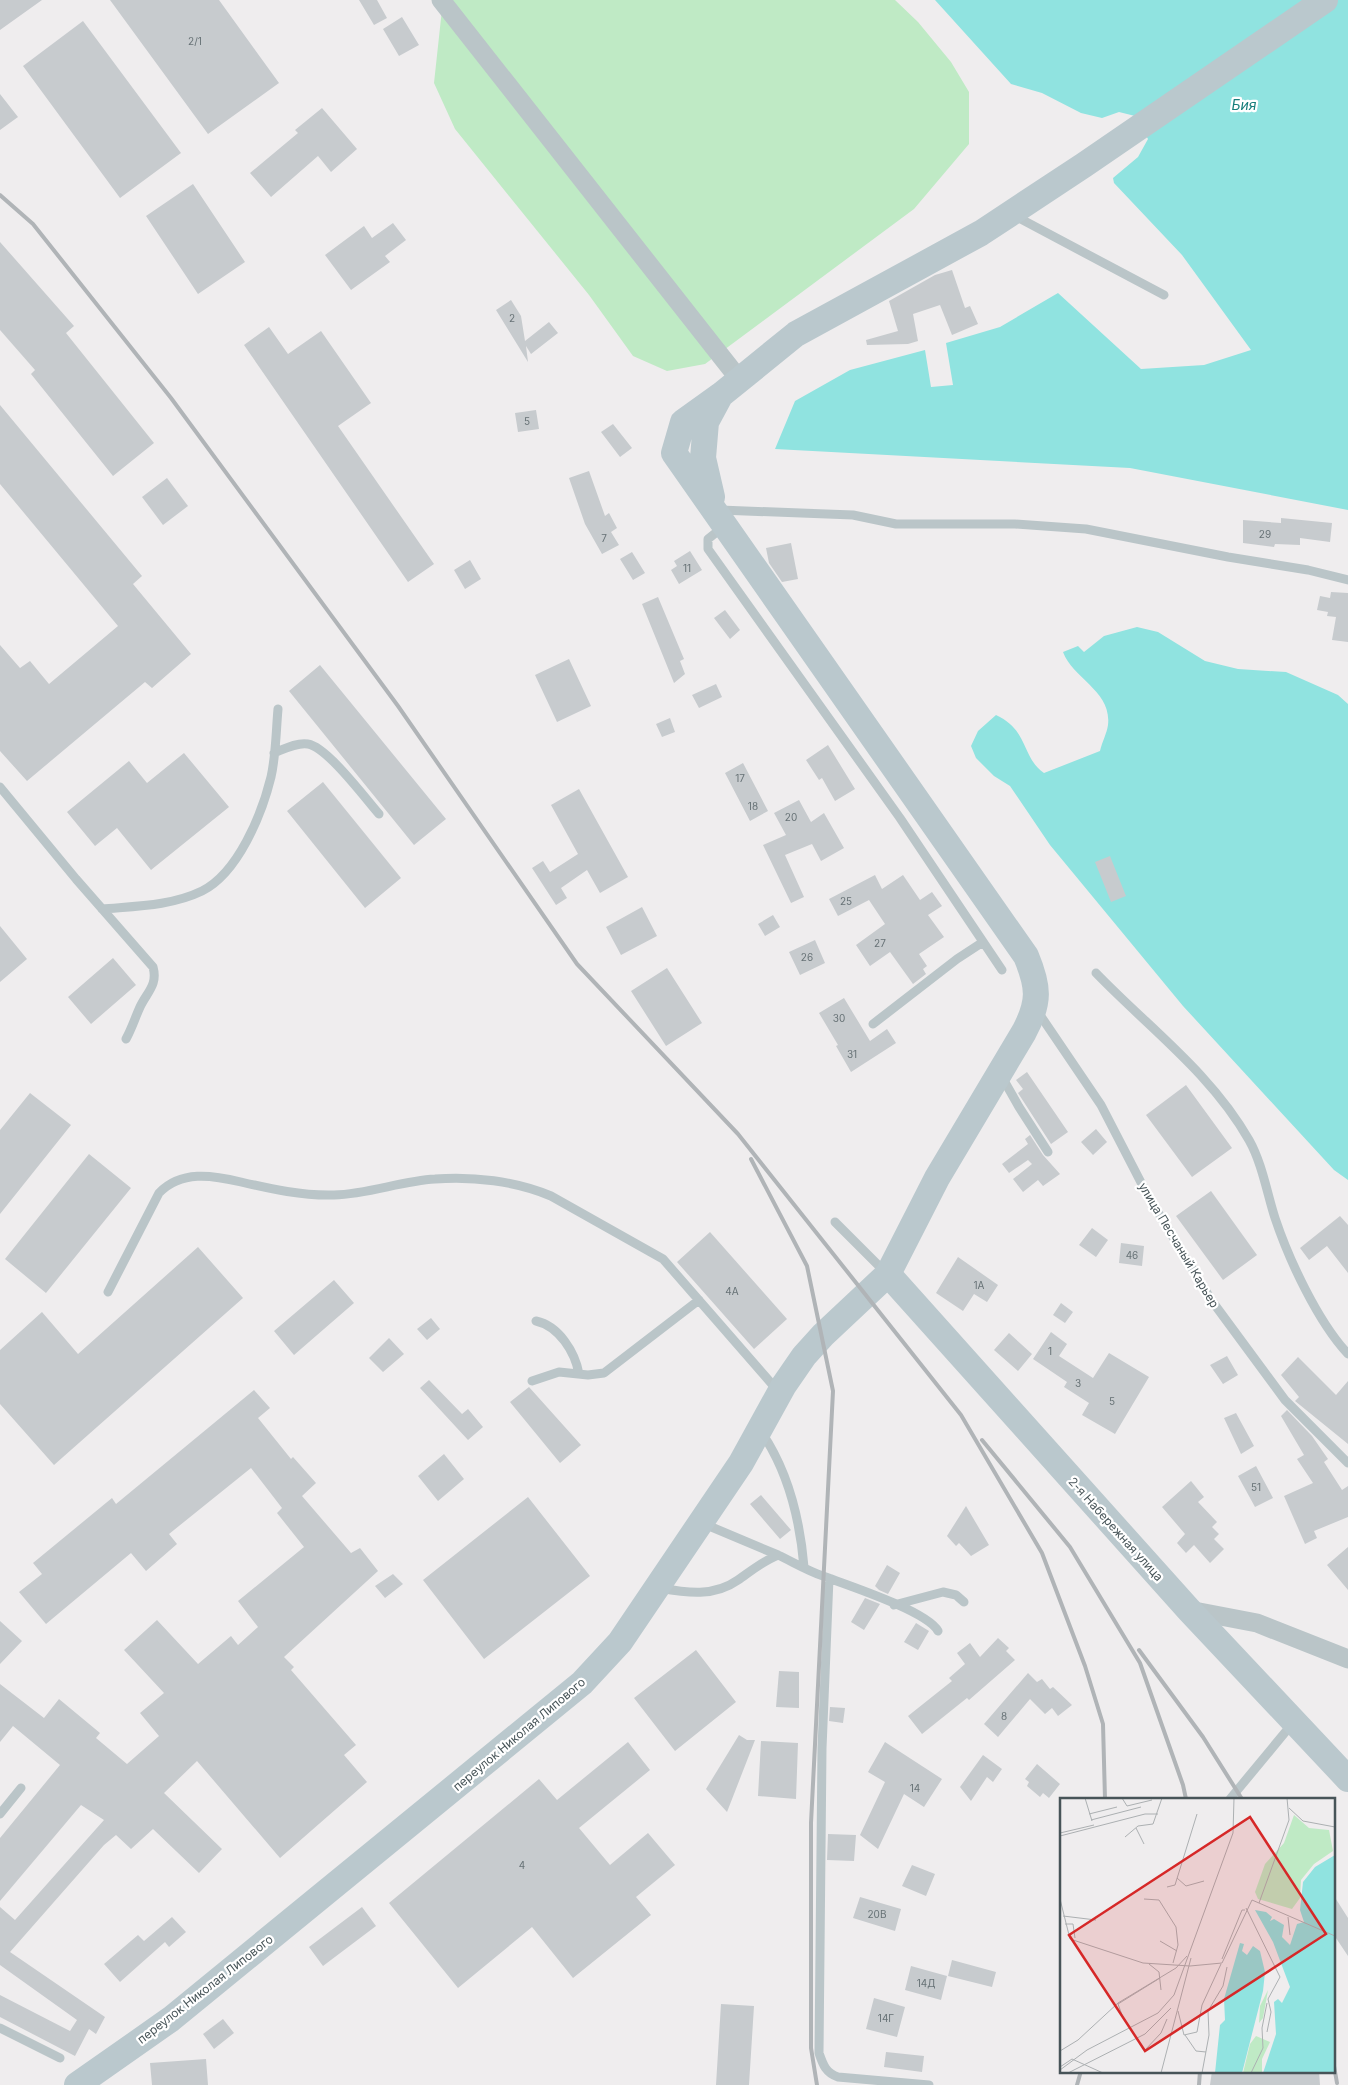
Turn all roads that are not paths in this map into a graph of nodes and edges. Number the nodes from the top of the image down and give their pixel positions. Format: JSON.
{"nodes":[{"id":1,"x":441,"y":0,"type":"edge"},
{"id":2,"x":1325,"y":0,"type":"edge"},
{"id":3,"x":1010,"y":214,"type":"junction"},
{"id":4,"x":1164,"y":295,"type":"dead end"},
{"id":5,"x":730,"y":387,"type":"junction"},
{"id":6,"x":720,"y":518,"type":"junction"},
{"id":7,"x":1348,"y":580,"type":"edge"},
{"id":8,"x":278,"y":709,"type":"dead end"},
{"id":9,"x":274,"y":753,"type":"junction"},
{"id":10,"x":0,"y":787,"type":"edge"},
{"id":11,"x":379,"y":814,"type":"dead end"},
{"id":12,"x":102,"y":908,"type":"junction"},
{"id":13,"x":983,"y":942,"type":"junction"},
{"id":14,"x":1002,"y":970,"type":"dead end"},
{"id":15,"x":1096,"y":973,"type":"dead end"},
{"id":16,"x":1035,"y":1008,"type":"junction"},
{"id":17,"x":873,"y":1024,"type":"dead end"},
{"id":18,"x":126,"y":1039,"type":"dead end"},
{"id":19,"x":1000,"y":1072,"type":"junction"},
{"id":20,"x":1048,"y":1152,"type":"dead end"},
{"id":21,"x":835,"y":1222,"type":"dead end"},
{"id":22,"x":888,"y":1274,"type":"junction"},
{"id":23,"x":108,"y":1292,"type":"dead end"},
{"id":24,"x":699,"y":1300,"type":"junction"},
{"id":25,"x":536,"y":1321,"type":"dead end"},
{"id":26,"x":1348,"y":1354,"type":"edge"},
{"id":27,"x":580,"y":1374,"type":"junction"},
{"id":28,"x":532,"y":1382,"type":"dead end"},
{"id":29,"x":780,"y":1394,"type":"junction"},
{"id":30,"x":761,"y":1430,"type":"junction"},
{"id":31,"x":1348,"y":1462,"type":"edge"},
{"id":32,"x":701,"y":1522,"type":"junction"},
{"id":33,"x":778,"y":1555,"type":"junction"},
{"id":34,"x":804,"y":1567,"type":"junction"},
{"id":35,"x":829,"y":1578,"type":"junction"},
{"id":36,"x":657,"y":1588,"type":"junction"},
{"id":37,"x":964,"y":1602,"type":"dead end"},
{"id":38,"x":894,"y":1604,"type":"junction"},
{"id":39,"x":1189,"y":1610,"type":"junction"},
{"id":40,"x":938,"y":1631,"type":"dead end"},
{"id":41,"x":1348,"y":1659,"type":"edge"},
{"id":42,"x":1294,"y":1722,"type":"junction"},
{"id":43,"x":1348,"y":1779,"type":"edge"},
{"id":44,"x":21,"y":1788,"type":"dead end"},
{"id":45,"x":1231,"y":1798,"type":"edge"},
{"id":46,"x":0,"y":1814,"type":"edge"},
{"id":47,"x":0,"y":2028,"type":"edge"},
{"id":48,"x":60,"y":2058,"type":"dead end"},
{"id":49,"x":77,"y":2085,"type":"edge"},
{"id":50,"x":929,"y":2085,"type":"edge"}],
"edges":[{"from":1,"to":5,"type":"street"},
{"from":2,"to":3,"type":"street"},
{"from":3,"to":4,"type":"lane"},
{"from":3,"to":5,"type":"street"},
{"from":5,"to":6,"type":"street"},
{"from":6,"to":7,"type":"lane"},
{"from":6,"to":13,"type":"lane"},
{"from":6,"to":16,"type":"street"},
{"from":8,"to":9,"type":"lane"},
{"from":9,"to":11,"type":"lane"},
{"from":9,"to":12,"type":"lane"},
{"from":10,"to":12,"type":"lane"},
{"from":12,"to":18,"type":"lane"},
{"from":13,"to":14,"type":"lane"},
{"from":13,"to":17,"type":"lane"},
{"from":15,"to":26,"type":"lane"},
{"from":16,"to":19,"type":"street"},
{"from":16,"to":31,"type":"lane","name":"улица Песчаный Карьер"},
{"from":19,"to":20,"type":"lane"},
{"from":19,"to":22,"type":"street"},
{"from":21,"to":22,"type":"lane"},
{"from":22,"to":29,"type":"street","name":"переулок Николая Липового"},
{"from":22,"to":39,"type":"street","name":"2-я Набережная улица"},
{"from":23,"to":24,"type":"lane"},
{"from":24,"to":27,"type":"lane"},
{"from":24,"to":29,"type":"lane"},
{"from":25,"to":27,"type":"lane"},
{"from":27,"to":28,"type":"lane"},
{"from":29,"to":30,"type":"street","name":"переулок Николая Липового"},
{"from":30,"to":32,"type":"street","name":"переулок Николая Липового"},
{"from":30,"to":34,"type":"lane"},
{"from":32,"to":33,"type":"lane"},
{"from":32,"to":36,"type":"street","name":"переулок Николая Липового"},
{"from":33,"to":34,"type":"lane"},
{"from":33,"to":36,"type":"lane"},
{"from":34,"to":35,"type":"lane"},
{"from":35,"to":38,"type":"lane"},
{"from":35,"to":50,"type":"lane"},
{"from":36,"to":49,"type":"street","name":"переулок Николая Липового"},
{"from":37,"to":38,"type":"lane"},
{"from":38,"to":40,"type":"lane"},
{"from":39,"to":41,"type":"street"},
{"from":39,"to":42,"type":"street","name":"2-я Набережная улица"},
{"from":42,"to":43,"type":"street","name":"2-я Набережная улица"},
{"from":42,"to":45,"type":"lane"},
{"from":44,"to":46,"type":"lane"},
{"from":47,"to":48,"type":"lane"}]}
